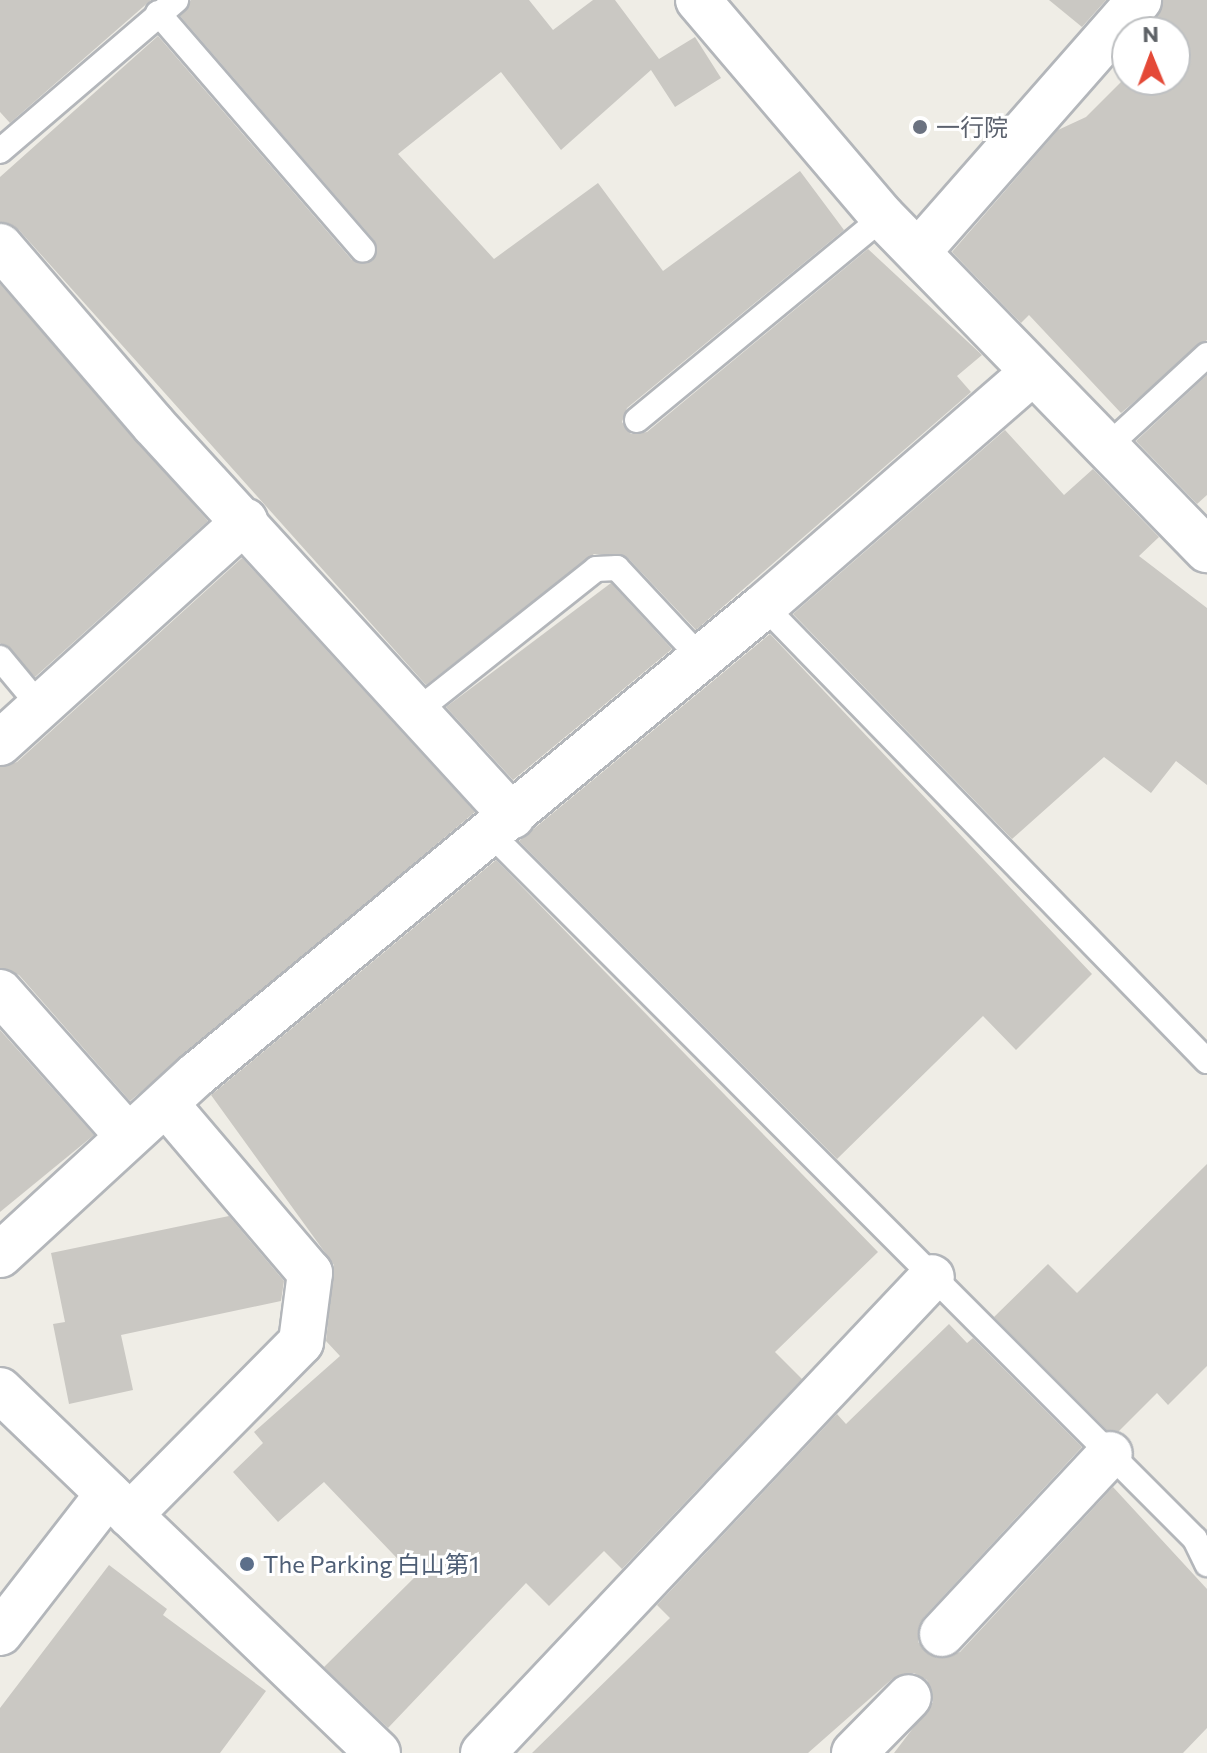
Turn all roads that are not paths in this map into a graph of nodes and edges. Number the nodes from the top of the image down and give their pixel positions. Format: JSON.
{"nodes":[{"id":1,"x":698,"y":0,"type":"edge"},
{"id":2,"x":1139,"y":0,"type":"edge"},
{"id":3,"x":167,"y":6,"type":"edge"},
{"id":4,"x":0,"y":151,"type":"edge"},
{"id":5,"x":883,"y":217,"type":"junction"},
{"id":6,"x":0,"y":246,"type":"edge"},
{"id":7,"x":363,"y":250,"type":"dead end"},
{"id":8,"x":918,"y":252,"type":"junction"},
{"id":9,"x":1207,"y":355,"type":"edge"},
{"id":10,"x":1032,"y":373,"type":"junction"},
{"id":11,"x":637,"y":420,"type":"dead end"},
{"id":12,"x":1107,"y":447,"type":"junction"},
{"id":13,"x":245,"y":521,"type":"junction"},
{"id":14,"x":1207,"y":550,"type":"edge"},
{"id":15,"x":764,"y":606,"type":"junction"},
{"id":16,"x":0,"y":658,"type":"edge"},
{"id":17,"x":701,"y":658,"type":"junction"},
{"id":18,"x":39,"y":705,"type":"junction"},
{"id":19,"x":417,"y":711,"type":"junction"},
{"id":20,"x":0,"y":743,"type":"edge"},
{"id":21,"x":502,"y":825,"type":"junction"},
{"id":22,"x":0,"y":992,"type":"edge"},
{"id":23,"x":1207,"y":1061,"type":"edge"},
{"id":24,"x":166,"y":1104,"type":"junction"},
{"id":25,"x":127,"y":1135,"type":"junction"},
{"id":26,"x":0,"y":1255,"type":"edge"},
{"id":27,"x":932,"y":1277,"type":"junction"},
{"id":28,"x":0,"y":1390,"type":"edge"},
{"id":29,"x":1110,"y":1454,"type":"junction"},
{"id":30,"x":119,"y":1505,"type":"junction"},
{"id":31,"x":1207,"y":1564,"type":"edge"},
{"id":32,"x":0,"y":1633,"type":"edge"},
{"id":33,"x":942,"y":1634,"type":"dead end"},
{"id":34,"x":909,"y":1697,"type":"dead end"},
{"id":35,"x":378,"y":1753,"type":"edge"},
{"id":36,"x":483,"y":1753,"type":"edge"},
{"id":37,"x":854,"y":1753,"type":"edge"}],
"edges":[{"from":1,"to":5,"type":"street"},
{"from":2,"to":8,"type":"street"},
{"from":3,"to":4,"type":"lane"},
{"from":3,"to":7,"type":"lane"},
{"from":5,"to":8,"type":"street"},
{"from":5,"to":11,"type":"lane"},
{"from":6,"to":13,"type":"street"},
{"from":8,"to":10,"type":"street"},
{"from":9,"to":12,"type":"lane"},
{"from":10,"to":12,"type":"street"},
{"from":10,"to":15,"type":"street"},
{"from":12,"to":14,"type":"street"},
{"from":13,"to":18,"type":"street"},
{"from":13,"to":19,"type":"street"},
{"from":15,"to":17,"type":"street"},
{"from":15,"to":23,"type":"lane"},
{"from":16,"to":18,"type":"lane"},
{"from":17,"to":19,"type":"lane"},
{"from":17,"to":21,"type":"street"},
{"from":18,"to":20,"type":"street"},
{"from":19,"to":21,"type":"street"},
{"from":21,"to":24,"type":"street"},
{"from":21,"to":27,"type":"lane"},
{"from":22,"to":25,"type":"street"},
{"from":24,"to":25,"type":"street"},
{"from":24,"to":30,"type":"street"},
{"from":25,"to":26,"type":"street"},
{"from":27,"to":29,"type":"lane"},
{"from":27,"to":36,"type":"street"},
{"from":28,"to":30,"type":"street"},
{"from":29,"to":31,"type":"lane"},
{"from":29,"to":33,"type":"street"},
{"from":30,"to":32,"type":"street"},
{"from":30,"to":35,"type":"street"},
{"from":34,"to":37,"type":"street"}]}
